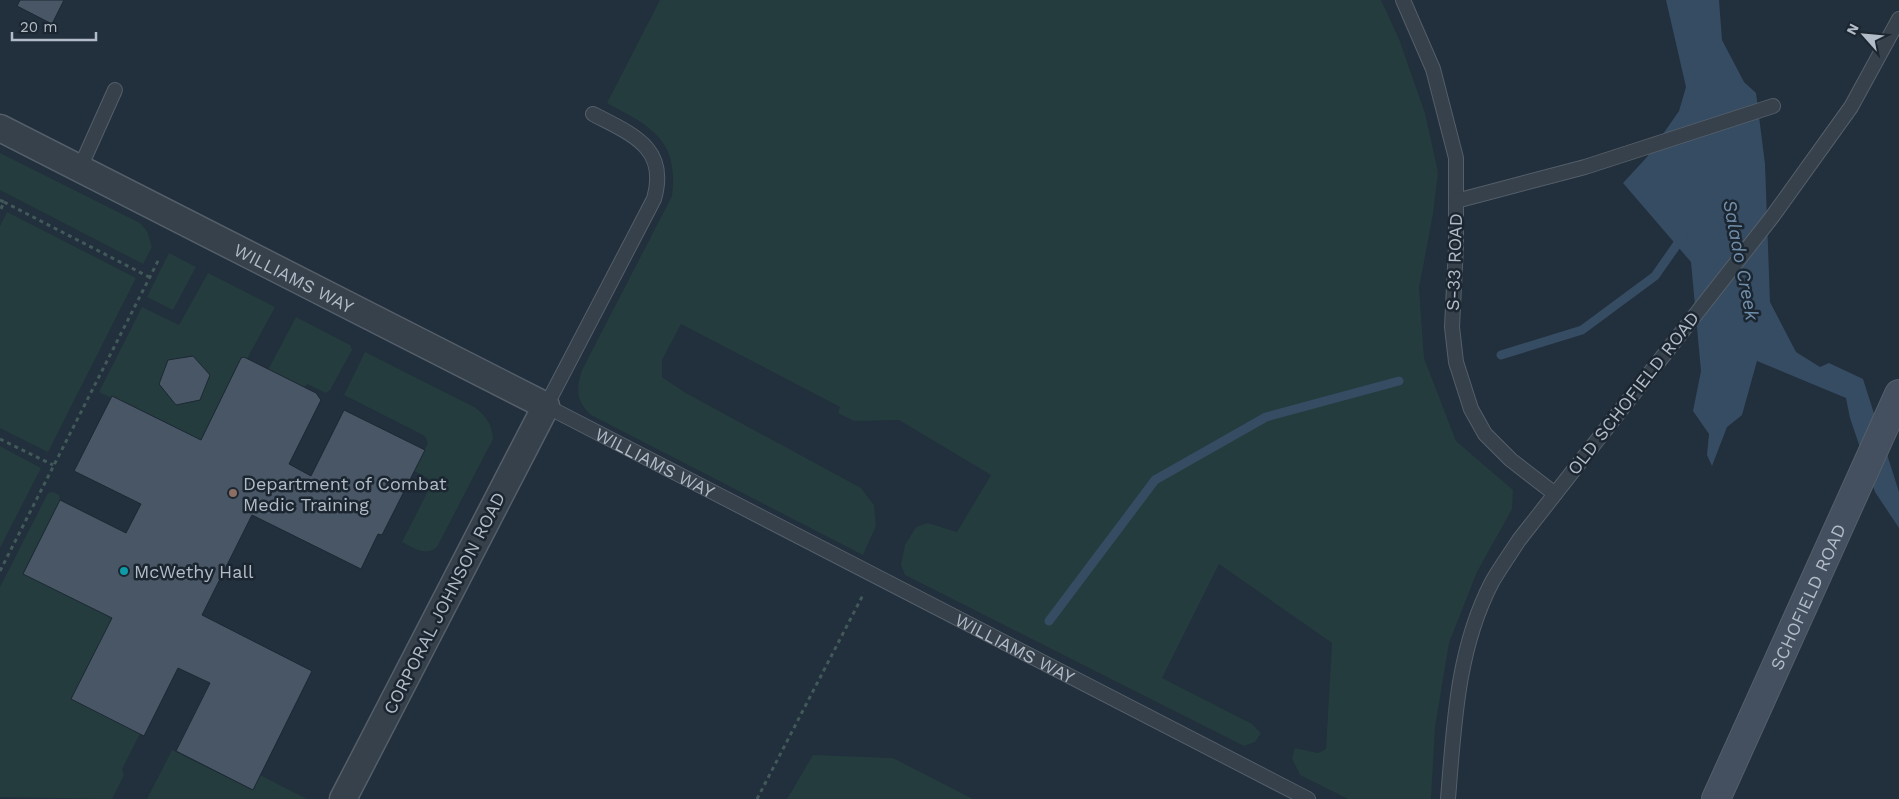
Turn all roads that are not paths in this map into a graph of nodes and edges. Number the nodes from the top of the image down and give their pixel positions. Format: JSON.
{"nodes":[{"id":1,"x":1403,"y":0,"type":"edge"},
{"id":2,"x":1899,"y":19,"type":"edge"},
{"id":3,"x":115,"y":90,"type":"dead end"},
{"id":4,"x":1773,"y":106,"type":"dead end"},
{"id":5,"x":593,"y":114,"type":"dead end"},
{"id":6,"x":0,"y":128,"type":"edge"},
{"id":7,"x":80,"y":168,"type":"junction"},
{"id":8,"x":1456,"y":201,"type":"junction"},
{"id":9,"x":1899,"y":394,"type":"edge"},
{"id":10,"x":546,"y":406,"type":"junction"},
{"id":11,"x":1555,"y":494,"type":"junction"},
{"id":12,"x":343,"y":799,"type":"edge"},
{"id":13,"x":1308,"y":799,"type":"edge"},
{"id":14,"x":1448,"y":799,"type":"edge"},
{"id":15,"x":1716,"y":799,"type":"edge"}],
"edges":[{"from":1,"to":8,"type":"lane","name":"S-33 ROAD"},
{"from":2,"to":11,"type":"lane","name":"OLD SCHOFIELD ROAD"},
{"from":3,"to":7,"type":"lane"},
{"from":4,"to":8,"type":"lane"},
{"from":5,"to":10,"type":"lane"},
{"from":6,"to":7,"type":"street","name":"WILLIAMS WAY"},
{"from":7,"to":10,"type":"street","name":"WILLIAMS WAY"},
{"from":8,"to":11,"type":"lane","name":"S-33 ROAD"},
{"from":9,"to":15,"type":"street","name":"SCHOFIELD ROAD"},
{"from":10,"to":12,"type":"street","name":"CORPORAL JOHNSON ROAD"},
{"from":10,"to":13,"type":"lane","name":"WILLIAMS WAY"},
{"from":11,"to":14,"type":"lane","name":"OLD SCHOFIELD ROAD"}]}
